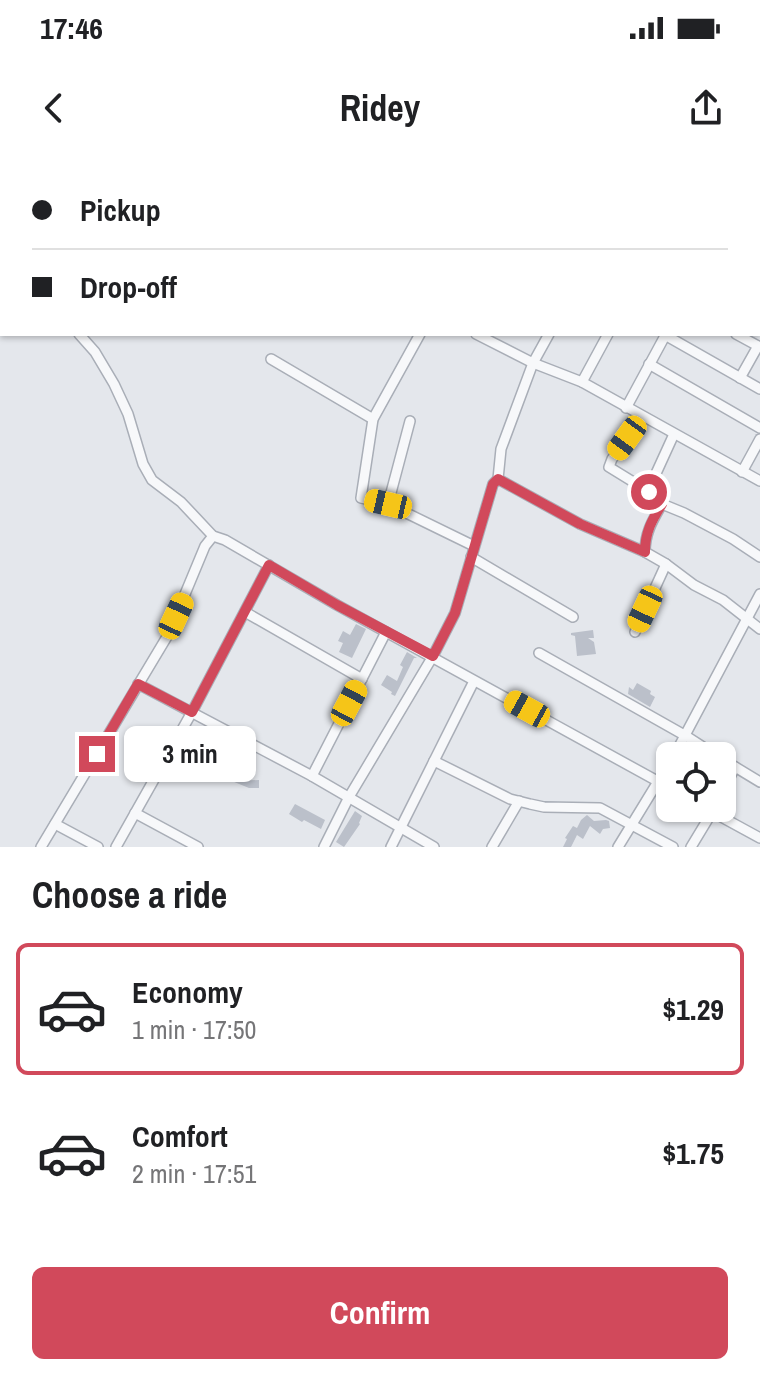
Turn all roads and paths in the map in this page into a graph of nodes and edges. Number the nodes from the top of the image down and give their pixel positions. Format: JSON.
{"nodes":[{"id":1,"x":81,"y":336,"type":"edge"},
{"id":2,"x":419,"y":336,"type":"edge"},
{"id":3,"x":480,"y":336,"type":"edge"},
{"id":4,"x":548,"y":336,"type":"edge"},
{"id":5,"x":607,"y":336,"type":"edge"},
{"id":6,"x":664,"y":336,"type":"edge"},
{"id":7,"x":668,"y":336,"type":"edge"},
{"id":8,"x":740,"y":336,"type":"edge"},
{"id":9,"x":759,"y":347,"type":"edge"},
{"id":10,"x":271,"y":359,"type":"dead end"},
{"id":11,"x":533,"y":363,"type":"junction"},
{"id":12,"x":649,"y":364,"type":"junction"},
{"id":13,"x":740,"y":378,"type":"junction"},
{"id":14,"x":582,"y":382,"type":"junction"},
{"id":15,"x":760,"y":389,"type":"edge"},
{"id":16,"x":626,"y":408,"type":"junction"},
{"id":17,"x":643,"y":417,"type":"junction"},
{"id":18,"x":373,"y":419,"type":"junction"},
{"id":19,"x":410,"y":421,"type":"dead end"},
{"id":20,"x":760,"y":428,"type":"edge"},
{"id":21,"x":674,"y":434,"type":"junction"},
{"id":22,"x":760,"y":439,"type":"edge"},
{"id":23,"x":742,"y":472,"type":"junction"},
{"id":24,"x":498,"y":479,"type":"junction"},
{"id":25,"x":760,"y":481,"type":"edge"},
{"id":26,"x":648,"y":491,"type":"junction"},
{"id":27,"x":388,"y":504,"type":"junction"},
{"id":28,"x":662,"y":504,"type":"junction"},
{"id":29,"x":213,"y":536,"type":"junction"},
{"id":30,"x":474,"y":546,"type":"junction"},
{"id":31,"x":645,"y":552,"type":"junction"},
{"id":32,"x":471,"y":557,"type":"junction"},
{"id":33,"x":760,"y":557,"type":"edge"},
{"id":34,"x":666,"y":564,"type":"junction"},
{"id":35,"x":269,"y":565,"type":"junction"},
{"id":36,"x":760,"y":594,"type":"edge"},
{"id":37,"x":245,"y":612,"type":"junction"},
{"id":38,"x":573,"y":617,"type":"dead end"},
{"id":39,"x":748,"y":619,"type":"junction"},
{"id":40,"x":760,"y":629,"type":"edge"},
{"id":41,"x":386,"y":632,"type":"junction"},
{"id":42,"x":635,"y":632,"type":"dead end"},
{"id":43,"x":539,"y":653,"type":"dead end"},
{"id":44,"x":433,"y":656,"type":"junction"},
{"id":45,"x":362,"y":679,"type":"junction"},
{"id":46,"x":474,"y":681,"type":"junction"},
{"id":47,"x":138,"y":684,"type":"junction"},
{"id":48,"x":192,"y":712,"type":"junction"},
{"id":49,"x":686,"y":736,"type":"junction"},
{"id":50,"x":682,"y":742,"type":"edge"},
{"id":51,"x":695,"y":742,"type":"edge"},
{"id":52,"x":434,"y":761,"type":"junction"},
{"id":53,"x":736,"y":768,"type":"edge"},
{"id":54,"x":312,"y":776,"type":"junction"},
{"id":55,"x":656,"y":779,"type":"edge"},
{"id":56,"x":760,"y":782,"type":"edge"},
{"id":57,"x":656,"y":786,"type":"edge"},
{"id":58,"x":349,"y":797,"type":"junction"},
{"id":59,"x":519,"y":801,"type":"junction"},
{"id":60,"x":135,"y":813,"type":"junction"},
{"id":61,"x":704,"y":822,"type":"edge"},
{"id":62,"x":733,"y":822,"type":"edge"},
{"id":63,"x":55,"y":824,"type":"junction"},
{"id":64,"x":630,"y":825,"type":"junction"},
{"id":65,"x":401,"y":828,"type":"junction"},
{"id":66,"x":760,"y":838,"type":"edge"},
{"id":67,"x":328,"y":846,"type":"edge"},
{"id":68,"x":41,"y":847,"type":"edge"},
{"id":69,"x":98,"y":847,"type":"edge"},
{"id":70,"x":116,"y":847,"type":"edge"},
{"id":71,"x":198,"y":847,"type":"edge"},
{"id":72,"x":391,"y":847,"type":"edge"},
{"id":73,"x":434,"y":847,"type":"edge"},
{"id":74,"x":492,"y":847,"type":"edge"},
{"id":75,"x":618,"y":847,"type":"edge"},
{"id":76,"x":673,"y":847,"type":"edge"},
{"id":77,"x":691,"y":847,"type":"edge"}],
"edges":[{"from":1,"to":29,"type":"street"},
{"from":2,"to":18,"type":"street"},
{"from":3,"to":11,"type":"street"},
{"from":4,"to":11,"type":"street"},
{"from":5,"to":14,"type":"street"},
{"from":6,"to":12,"type":"street"},
{"from":7,"to":13,"type":"street"},
{"from":8,"to":9,"type":"street"},
{"from":9,"to":13,"type":"street"},
{"from":10,"to":18,"type":"street"},
{"from":11,"to":14,"type":"street"},
{"from":11,"to":24,"type":"street"},
{"from":12,"to":16,"type":"street"},
{"from":12,"to":20,"type":"street"},
{"from":13,"to":15,"type":"street"},
{"from":14,"to":16,"type":"street"},
{"from":16,"to":17,"type":"street"},
{"from":17,"to":21,"type":"street"},
{"from":17,"to":26,"type":"street"},
{"from":18,"to":27,"type":"street"},
{"from":19,"to":27,"type":"street"},
{"from":21,"to":23,"type":"street"},
{"from":21,"to":26,"type":"street"},
{"from":22,"to":23,"type":"street"},
{"from":23,"to":25,"type":"street"},
{"from":24,"to":30,"type":"street"},
{"from":24,"to":31,"type":"street"},
{"from":26,"to":28,"type":"street"},
{"from":27,"to":30,"type":"street"},
{"from":28,"to":31,"type":"street"},
{"from":28,"to":33,"type":"street"},
{"from":29,"to":35,"type":"street"},
{"from":29,"to":47,"type":"street"},
{"from":30,"to":32,"type":"street"},
{"from":31,"to":34,"type":"street"},
{"from":32,"to":38,"type":"street"},
{"from":32,"to":44,"type":"street"},
{"from":34,"to":39,"type":"street"},
{"from":34,"to":42,"type":"street"},
{"from":35,"to":37,"type":"street"},
{"from":35,"to":41,"type":"street"},
{"from":36,"to":39,"type":"street"},
{"from":37,"to":45,"type":"street"},
{"from":37,"to":48,"type":"street"},
{"from":39,"to":40,"type":"street"},
{"from":39,"to":49,"type":"street"},
{"from":41,"to":44,"type":"street"},
{"from":41,"to":45,"type":"street"},
{"from":43,"to":49,"type":"street"},
{"from":44,"to":46,"type":"street"},
{"from":44,"to":58,"type":"street"},
{"from":45,"to":54,"type":"street"},
{"from":46,"to":52,"type":"street"},
{"from":46,"to":55,"type":"street"},
{"from":47,"to":48,"type":"street"},
{"from":47,"to":63,"type":"street"},
{"from":48,"to":54,"type":"street"},
{"from":48,"to":60,"type":"street"},
{"from":49,"to":50,"type":"street"},
{"from":49,"to":51,"type":"street"},
{"from":52,"to":59,"type":"street"},
{"from":52,"to":65,"type":"street"},
{"from":53,"to":56,"type":"street"},
{"from":54,"to":58,"type":"street"},
{"from":57,"to":64,"type":"street"},
{"from":58,"to":65,"type":"street"},
{"from":58,"to":67,"type":"street"},
{"from":59,"to":64,"type":"street"},
{"from":59,"to":74,"type":"street"},
{"from":60,"to":70,"type":"street"},
{"from":60,"to":71,"type":"street"},
{"from":61,"to":77,"type":"street"},
{"from":62,"to":66,"type":"street"},
{"from":63,"to":68,"type":"street"},
{"from":63,"to":69,"type":"street"},
{"from":64,"to":75,"type":"street"},
{"from":64,"to":76,"type":"street"},
{"from":65,"to":72,"type":"street"},
{"from":65,"to":73,"type":"street"}]}
